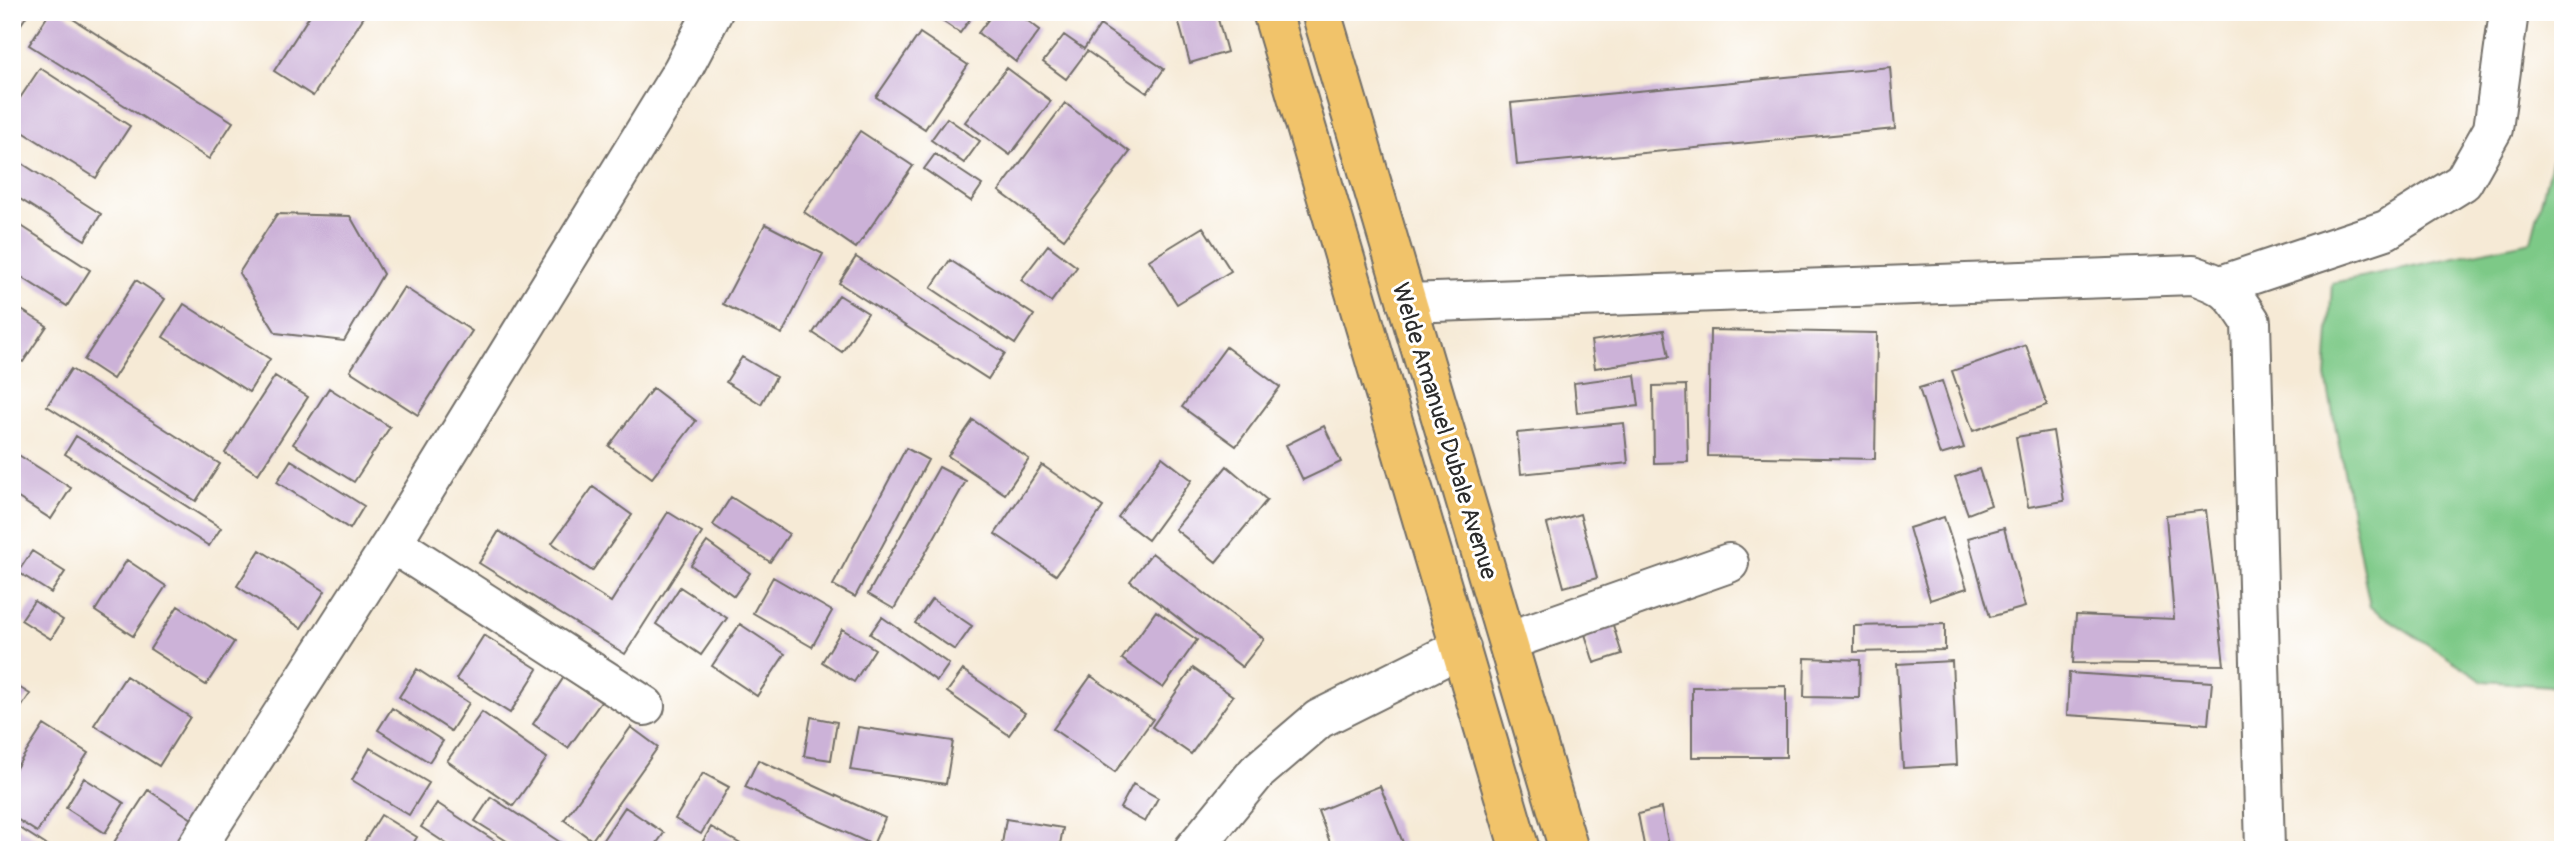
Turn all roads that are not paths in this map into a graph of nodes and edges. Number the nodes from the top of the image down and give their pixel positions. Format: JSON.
{"nodes":[{"id":1,"x":713,"y":12,"type":"edge"},
{"id":2,"x":1272,"y":12,"type":"edge"},
{"id":3,"x":1321,"y":12,"type":"edge"},
{"id":4,"x":2509,"y":12,"type":"edge"},
{"id":5,"x":2221,"y":285,"type":"junction"},
{"id":6,"x":1407,"y":303,"type":"junction"},
{"id":7,"x":392,"y":543,"type":"junction"},
{"id":8,"x":1729,"y":563,"type":"dead end"},
{"id":9,"x":1508,"y":642,"type":"junction"},
{"id":10,"x":1461,"y":649,"type":"junction"},
{"id":11,"x":645,"y":706,"type":"dead end"},
{"id":12,"x":195,"y":850,"type":"edge"},
{"id":13,"x":1193,"y":850,"type":"edge"},
{"id":14,"x":1520,"y":850,"type":"edge"},
{"id":15,"x":1569,"y":850,"type":"edge"},
{"id":16,"x":2265,"y":850,"type":"edge"}],
"edges":[{"from":1,"to":7,"type":"street"},
{"from":2,"to":10,"type":"main road"},
{"from":3,"to":6,"type":"main road","name":"Welde Amanuel Dubale Avenue"},
{"from":4,"to":5,"type":"street"},
{"from":5,"to":6,"type":"street"},
{"from":5,"to":16,"type":"street"},
{"from":6,"to":9,"type":"main road","name":"Welde Amanuel Dubale Avenue"},
{"from":7,"to":11,"type":"street"},
{"from":7,"to":12,"type":"street"},
{"from":8,"to":9,"type":"street"},
{"from":9,"to":15,"type":"main road","name":"Welde Amanuel Dubale Avenue"},
{"from":10,"to":13,"type":"street"},
{"from":10,"to":14,"type":"main road"}]}
